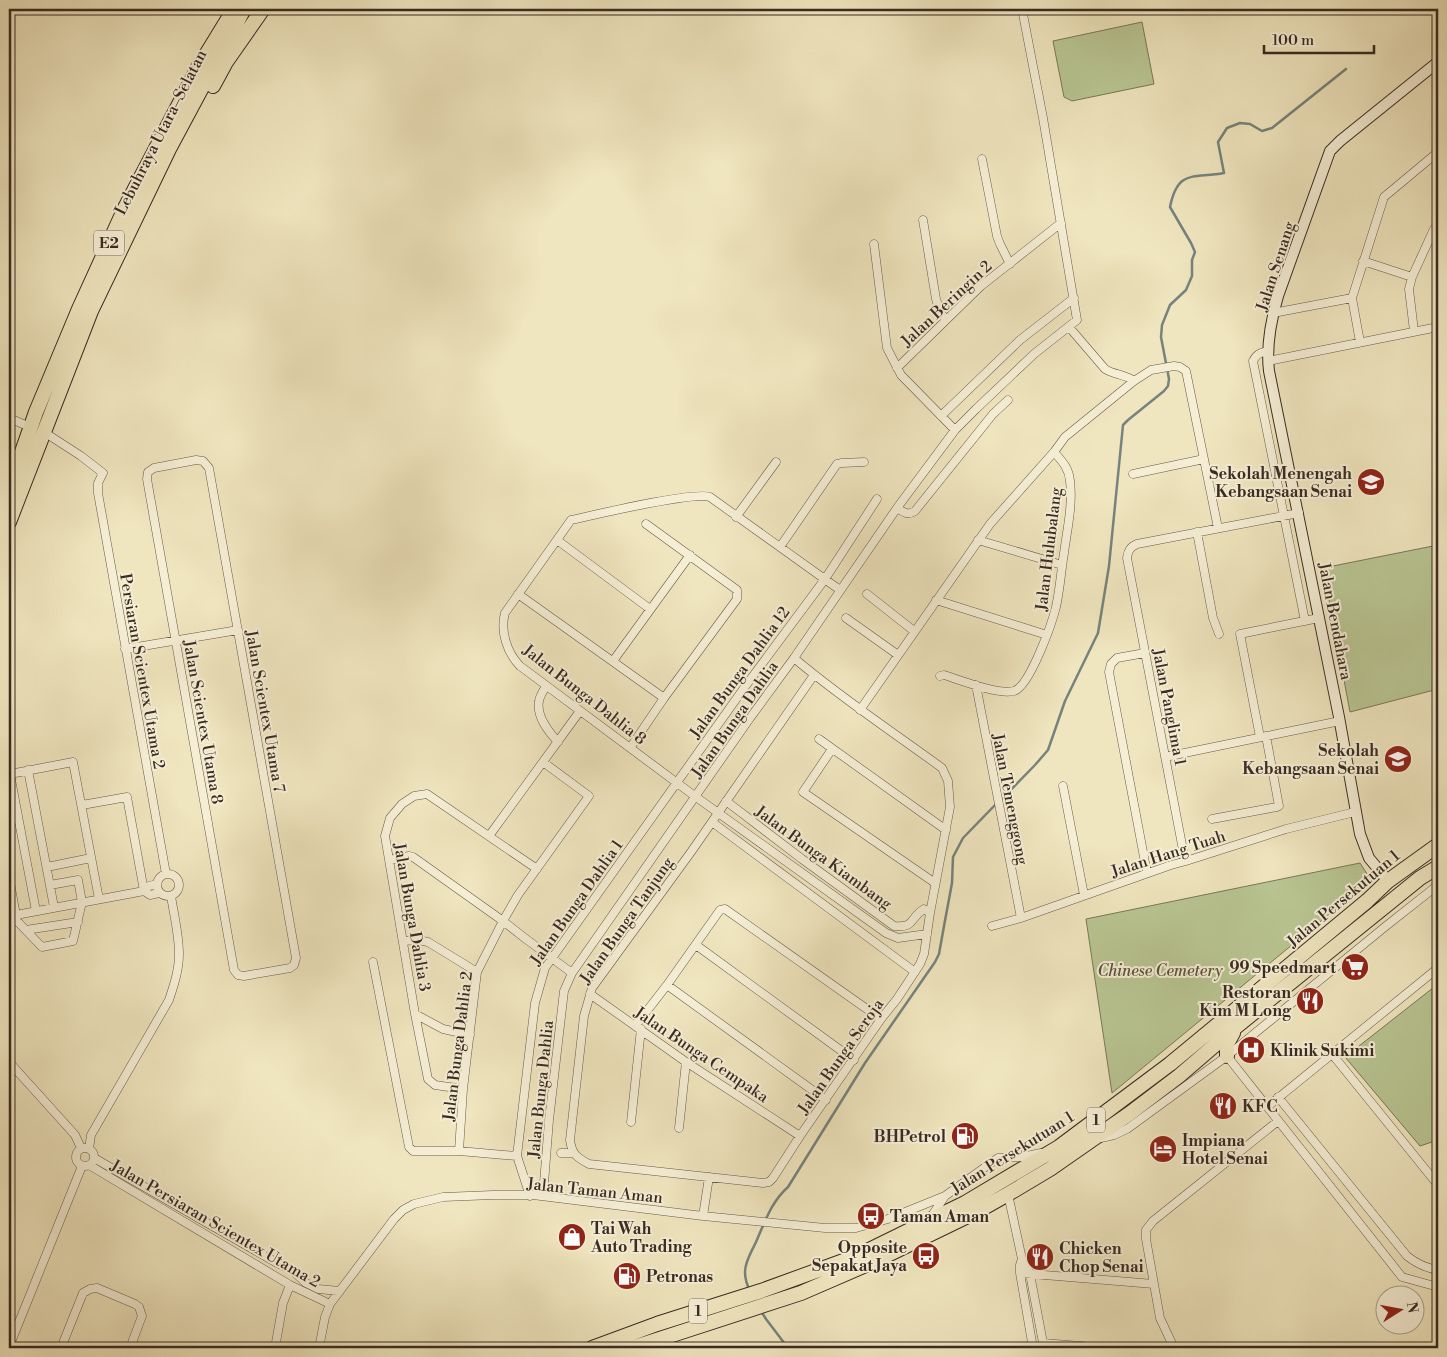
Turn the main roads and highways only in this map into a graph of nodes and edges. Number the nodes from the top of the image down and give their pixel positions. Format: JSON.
{"nodes":[{"id":1,"x":234,"y":9,"type":"edge"},
{"id":2,"x":244,"y":9,"type":"edge"},
{"id":3,"x":263,"y":9,"type":"edge"},
{"id":4,"x":134,"y":222,"type":"junction"},
{"id":5,"x":9,"y":489,"type":"edge"},
{"id":6,"x":9,"y":522,"type":"edge"},
{"id":7,"x":1438,"y":845,"type":"edge"},
{"id":8,"x":1438,"y":867,"type":"edge"},
{"id":9,"x":1237,"y":1026,"type":"junction"},
{"id":10,"x":1227,"y":1056,"type":"road end"},
{"id":11,"x":592,"y":1348,"type":"edge"},
{"id":12,"x":632,"y":1348,"type":"edge"}],
"edges":[{"from":1,"to":5,"type":"highway","name":"Lebuhraya Utara–Selatan","number":"E2"},
{"from":2,"to":4,"type":"highway","name":"Lebuhraya Utara–Selatan","number":"E2"},
{"from":3,"to":4,"type":"highway"},
{"from":4,"to":6,"type":"highway","name":"Lebuhraya Utara–Selatan","number":"E2"},
{"from":7,"to":11,"type":"highway","name":"Jalan Persekutuan 1","number":"1"},
{"from":8,"to":9,"type":"highway","name":"Jalan Persekutuan 1","number":"1"},
{"from":9,"to":10,"type":"highway"},
{"from":9,"to":12,"type":"highway","name":"Jalan Persekutuan 1","number":"1"}]}
